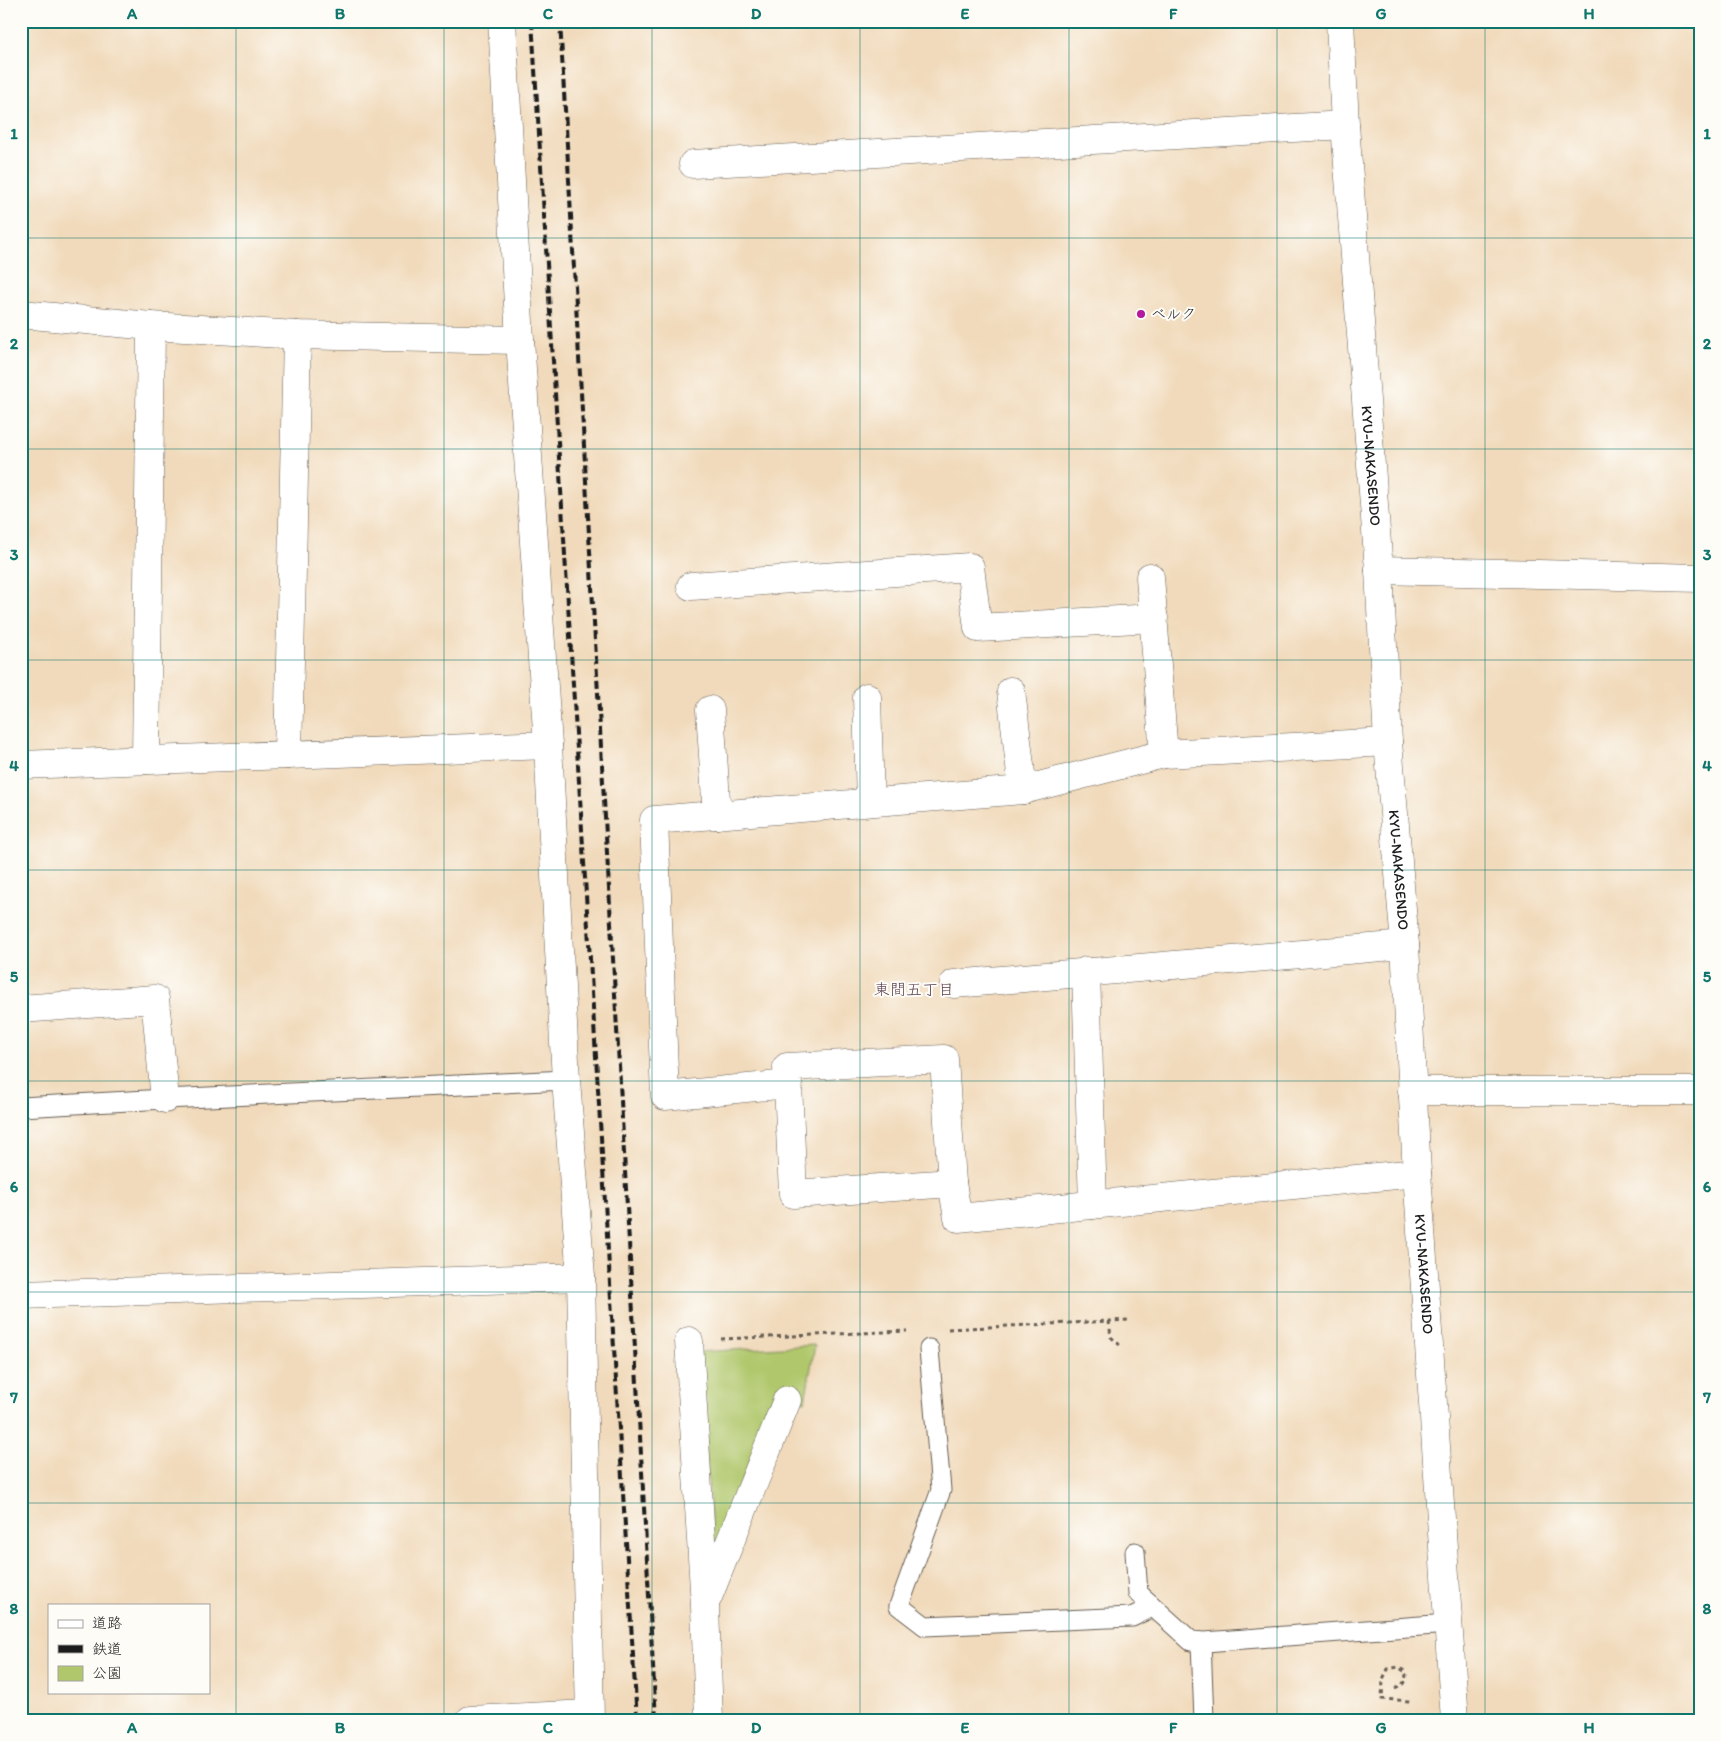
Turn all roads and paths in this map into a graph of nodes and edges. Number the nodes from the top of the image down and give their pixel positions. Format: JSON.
{"nodes":[{"id":1,"x":502,"y":21,"type":"edge"},
{"id":2,"x":1340,"y":21,"type":"edge"},
{"id":3,"x":1345,"y":125,"type":"junction"},
{"id":4,"x":693,"y":164,"type":"dead end"},
{"id":5,"x":21,"y":314,"type":"edge"},
{"id":6,"x":151,"y":326,"type":"junction"},
{"id":7,"x":297,"y":335,"type":"junction"},
{"id":8,"x":520,"y":340,"type":"junction"},
{"id":9,"x":1379,"y":570,"type":"junction"},
{"id":10,"x":1150,"y":577,"type":"dead end"},
{"id":11,"x":1700,"y":578,"type":"edge"},
{"id":12,"x":692,"y":586,"type":"dead end"},
{"id":13,"x":1154,"y":618,"type":"junction"},
{"id":14,"x":1011,"y":691,"type":"dead end"},
{"id":15,"x":867,"y":697,"type":"dead end"},
{"id":16,"x":710,"y":710,"type":"dead end"},
{"id":17,"x":1388,"y":742,"type":"junction"},
{"id":18,"x":548,"y":745,"type":"junction"},
{"id":19,"x":1164,"y":754,"type":"junction"},
{"id":20,"x":288,"y":755,"type":"junction"},
{"id":21,"x":146,"y":760,"type":"junction"},
{"id":22,"x":21,"y":765,"type":"edge"},
{"id":23,"x":1023,"y":790,"type":"junction"},
{"id":24,"x":870,"y":802,"type":"junction"},
{"id":25,"x":717,"y":815,"type":"junction"},
{"id":26,"x":1405,"y":945,"type":"junction"},
{"id":27,"x":1086,"y":971,"type":"junction"},
{"id":28,"x":954,"y":984,"type":"dead end"},
{"id":29,"x":21,"y":1009,"type":"edge"},
{"id":30,"x":566,"y":1080,"type":"junction"},
{"id":31,"x":788,"y":1084,"type":"junction"},
{"id":32,"x":1700,"y":1091,"type":"edge"},
{"id":33,"x":1412,"y":1092,"type":"junction"},
{"id":34,"x":165,"y":1099,"type":"junction"},
{"id":35,"x":21,"y":1107,"type":"edge"},
{"id":36,"x":1418,"y":1174,"type":"junction"},
{"id":37,"x":952,"y":1183,"type":"junction"},
{"id":38,"x":1093,"y":1205,"type":"junction"},
{"id":39,"x":581,"y":1277,"type":"junction"},
{"id":40,"x":21,"y":1295,"type":"edge"},
{"id":41,"x":1109,"y":1321,"type":"dead end"},
{"id":42,"x":689,"y":1341,"type":"dead end"},
{"id":43,"x":1122,"y":1347,"type":"dead end"},
{"id":44,"x":929,"y":1349,"type":"dead end"},
{"id":45,"x":787,"y":1400,"type":"dead end"},
{"id":46,"x":1135,"y":1552,"type":"dead end"},
{"id":47,"x":705,"y":1606,"type":"junction"},
{"id":48,"x":1152,"y":1607,"type":"junction"},
{"id":49,"x":1448,"y":1624,"type":"junction"},
{"id":50,"x":1201,"y":1642,"type":"junction"},
{"id":51,"x":1395,"y":1689,"type":"dead end"},
{"id":52,"x":1410,"y":1701,"type":"dead end"},
{"id":53,"x":589,"y":1717,"type":"edge"},
{"id":54,"x":470,"y":1720,"type":"edge"},
{"id":55,"x":708,"y":1720,"type":"edge"},
{"id":56,"x":1204,"y":1720,"type":"edge"},
{"id":57,"x":1455,"y":1720,"type":"edge"}],
"edges":[{"from":1,"to":8,"type":"street"},
{"from":2,"to":3,"type":"street","name":"KYU-NAKASENDO"},
{"from":3,"to":4,"type":"street"},
{"from":3,"to":9,"type":"street","name":"KYU-NAKASENDO"},
{"from":5,"to":6,"type":"street"},
{"from":6,"to":7,"type":"street"},
{"from":6,"to":21,"type":"street"},
{"from":7,"to":8,"type":"street"},
{"from":7,"to":20,"type":"street"},
{"from":8,"to":18,"type":"street"},
{"from":9,"to":11,"type":"street"},
{"from":9,"to":17,"type":"street","name":"KYU-NAKASENDO"},
{"from":10,"to":13,"type":"street"},
{"from":12,"to":13,"type":"street"},
{"from":13,"to":19,"type":"street"},
{"from":14,"to":23,"type":"street"},
{"from":15,"to":24,"type":"street"},
{"from":16,"to":25,"type":"street"},
{"from":17,"to":19,"type":"street"},
{"from":17,"to":26,"type":"street","name":"KYU-NAKASENDO"},
{"from":18,"to":20,"type":"street"},
{"from":18,"to":30,"type":"street"},
{"from":19,"to":23,"type":"street"},
{"from":20,"to":21,"type":"street"},
{"from":21,"to":22,"type":"street"},
{"from":23,"to":24,"type":"street"},
{"from":24,"to":25,"type":"street"},
{"from":25,"to":31,"type":"street"},
{"from":26,"to":27,"type":"street"},
{"from":26,"to":33,"type":"street","name":"KYU-NAKASENDO"},
{"from":27,"to":28,"type":"street"},
{"from":27,"to":38,"type":"street"},
{"from":29,"to":34,"type":"street"},
{"from":30,"to":34,"type":"lane"},
{"from":30,"to":39,"type":"street"},
{"from":31,"to":37,"type":"street"},
{"from":31,"to":37,"type":"street"},
{"from":32,"to":33,"type":"street"},
{"from":33,"to":36,"type":"street","name":"KYU-NAKASENDO"},
{"from":34,"to":35,"type":"lane"},
{"from":36,"to":38,"type":"street"},
{"from":36,"to":49,"type":"street","name":"KYU-NAKASENDO"},
{"from":37,"to":38,"type":"street"},
{"from":39,"to":40,"type":"street"},
{"from":39,"to":53,"type":"street"},
{"from":41,"to":43,"type":"path"},
{"from":42,"to":47,"type":"street"},
{"from":44,"to":48,"type":"lane"},
{"from":45,"to":47,"type":"street"},
{"from":46,"to":48,"type":"lane"},
{"from":47,"to":55,"type":"street"},
{"from":48,"to":50,"type":"lane"},
{"from":49,"to":50,"type":"lane"},
{"from":49,"to":57,"type":"street","name":"KYU-NAKASENDO"},
{"from":50,"to":56,"type":"lane"},
{"from":51,"to":52,"type":"path"},
{"from":53,"to":54,"type":"street"}]}
